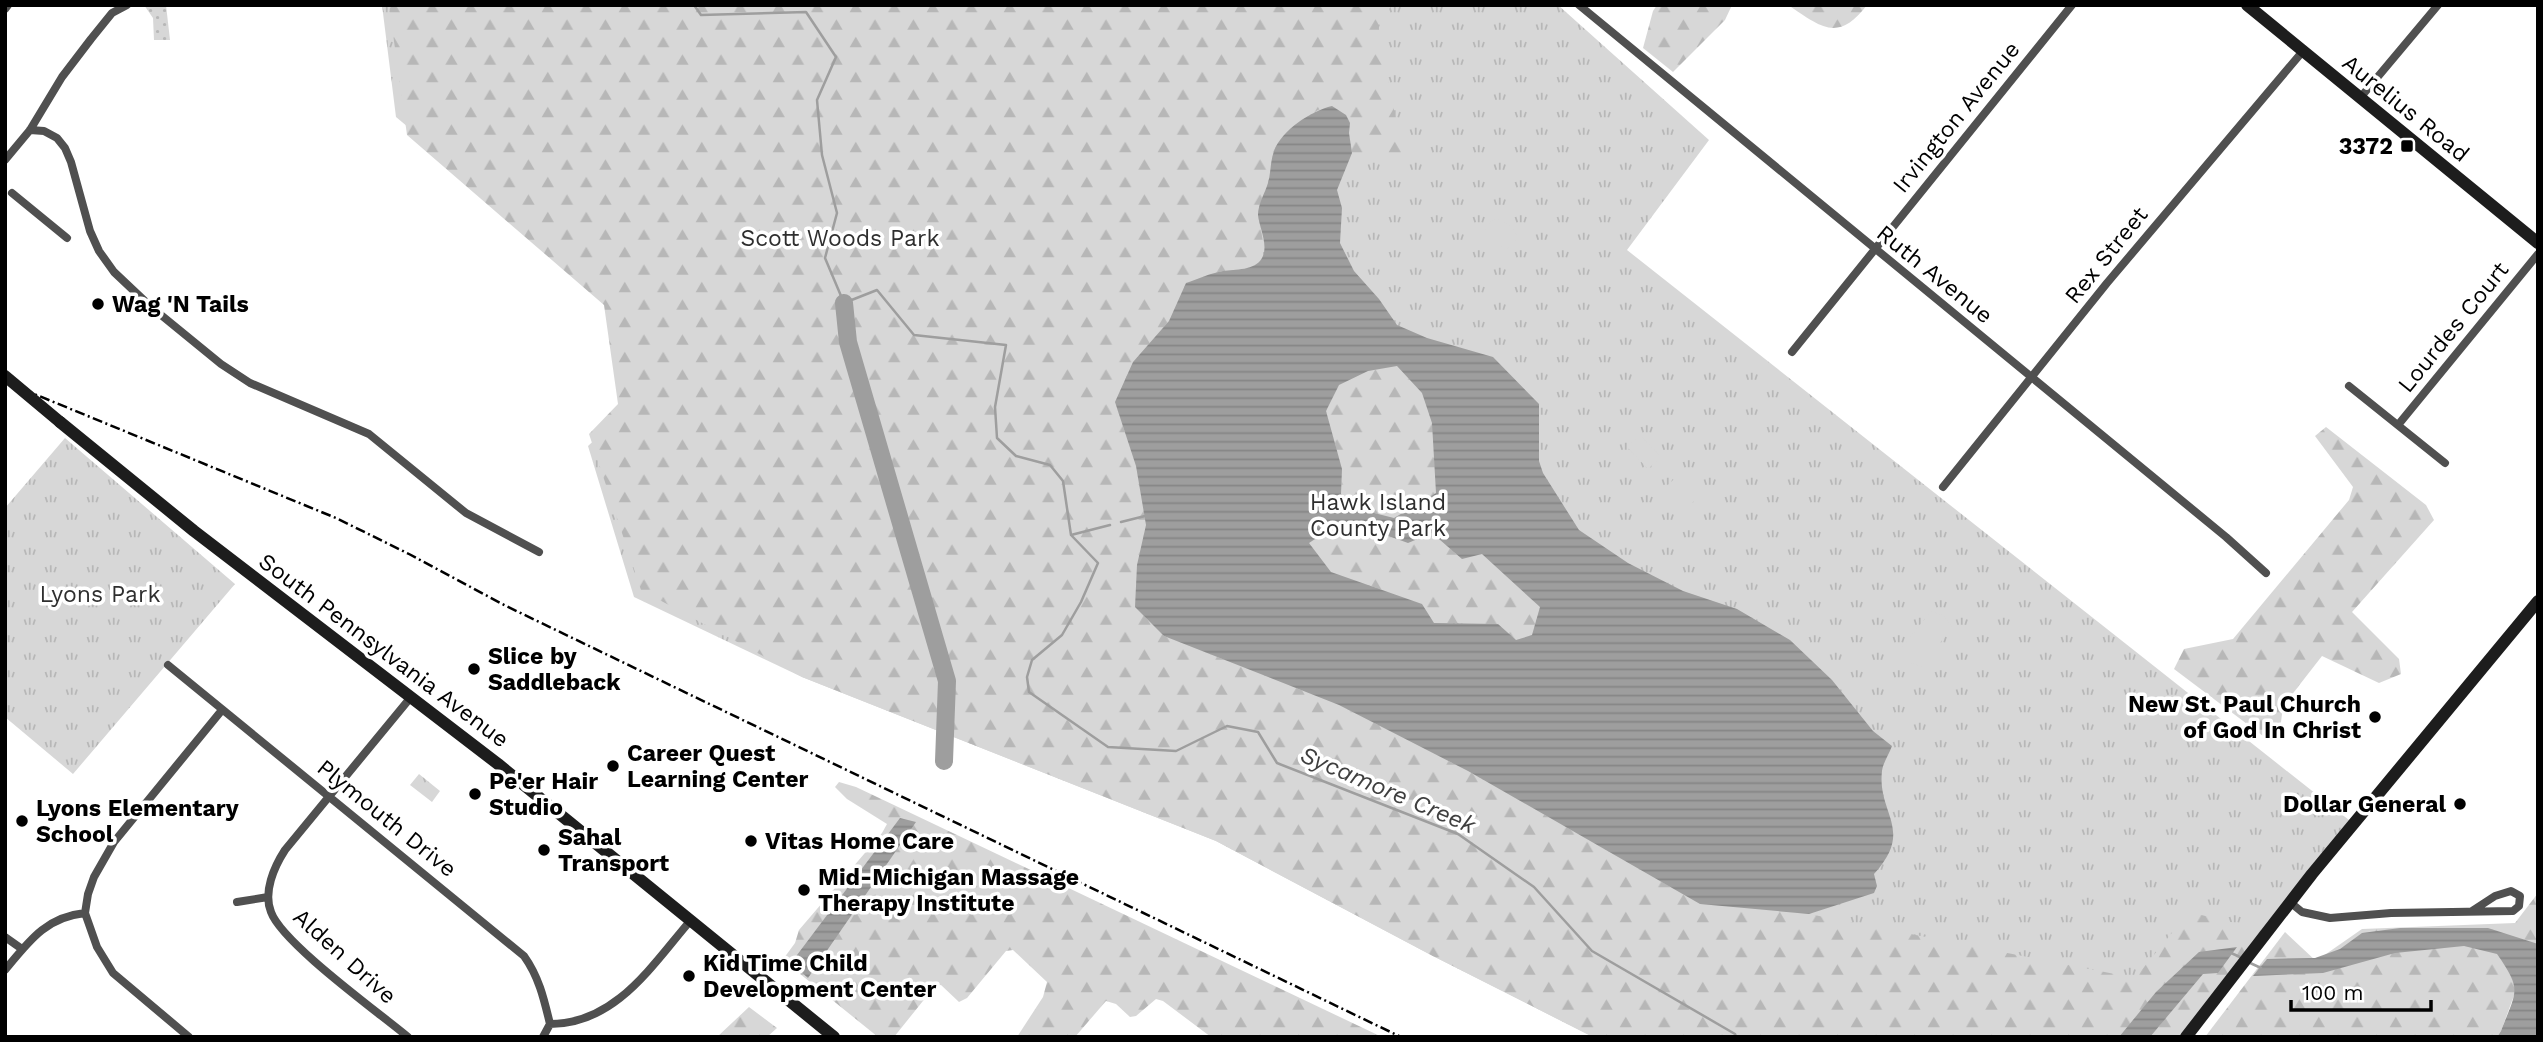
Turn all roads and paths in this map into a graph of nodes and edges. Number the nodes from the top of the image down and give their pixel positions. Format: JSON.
{"nodes":[{"id":1,"x":127,"y":5,"type":"edge"},
{"id":2,"x":1579,"y":5,"type":"edge"},
{"id":3,"x":2072,"y":5,"type":"edge"},
{"id":4,"x":2247,"y":5,"type":"edge"},
{"id":5,"x":2438,"y":5,"type":"edge"},
{"id":6,"x":2304,"y":51,"type":"junction"},
{"id":7,"x":2360,"y":98,"type":"junction"},
{"id":8,"x":30,"y":130,"type":"junction"},
{"id":9,"x":5,"y":160,"type":"edge"},
{"id":10,"x":12,"y":193,"type":"dead end"},
{"id":11,"x":67,"y":238,"type":"dead end"},
{"id":12,"x":2538,"y":243,"type":"edge"},
{"id":13,"x":1873,"y":249,"type":"junction"},
{"id":14,"x":2538,"y":254,"type":"edge"},
{"id":15,"x":1792,"y":352,"type":"dead end"},
{"id":16,"x":5,"y":376,"type":"edge"},
{"id":17,"x":2032,"y":378,"type":"junction"},
{"id":18,"x":2349,"y":386,"type":"dead end"},
{"id":19,"x":2398,"y":425,"type":"junction"},
{"id":20,"x":2445,"y":463,"type":"dead end"},
{"id":21,"x":1943,"y":487,"type":"dead end"},
{"id":22,"x":539,"y":552,"type":"dead end"},
{"id":23,"x":2266,"y":573,"type":"dead end"},
{"id":24,"x":2538,"y":601,"type":"edge"},
{"id":25,"x":168,"y":665,"type":"dead end"},
{"id":26,"x":411,"y":697,"type":"junction"},
{"id":27,"x":222,"y":710,"type":"junction"},
{"id":28,"x":329,"y":796,"type":"junction"},
{"id":29,"x":268,"y":897,"type":"junction"},
{"id":30,"x":237,"y":902,"type":"dead end"},
{"id":31,"x":2291,"y":903,"type":"junction"},
{"id":32,"x":2472,"y":911,"type":"junction"},
{"id":33,"x":85,"y":913,"type":"junction"},
{"id":34,"x":691,"y":920,"type":"junction"},
{"id":35,"x":5,"y":937,"type":"edge"},
{"id":36,"x":22,"y":949,"type":"junction"},
{"id":37,"x":5,"y":970,"type":"edge"},
{"id":38,"x":550,"y":1024,"type":"junction"},
{"id":39,"x":189,"y":1037,"type":"edge"},
{"id":40,"x":408,"y":1037,"type":"edge"},
{"id":41,"x":543,"y":1037,"type":"edge"},
{"id":42,"x":834,"y":1037,"type":"edge"},
{"id":43,"x":2186,"y":1037,"type":"edge"}],
"edges":[{"from":1,"to":8,"type":"street"},
{"from":2,"to":13,"type":"street","name":"Ruth Avenue"},
{"from":3,"to":13,"type":"street","name":"Irvington Avenue"},
{"from":4,"to":6,"type":"main road","name":"Aurelius Road"},
{"from":5,"to":7,"type":"street"},
{"from":6,"to":7,"type":"main road","name":"Aurelius Road"},
{"from":6,"to":17,"type":"street","name":"Rex Street"},
{"from":7,"to":12,"type":"main road","name":"Aurelius Road"},
{"from":8,"to":9,"type":"street"},
{"from":8,"to":22,"type":"street"},
{"from":10,"to":11,"type":"street"},
{"from":13,"to":15,"type":"street","name":"Irvington Avenue"},
{"from":13,"to":17,"type":"street","name":"Ruth Avenue"},
{"from":14,"to":19,"type":"street","name":"Lourdes Court"},
{"from":16,"to":26,"type":"main road","name":"South Pennsylvania Avenue","bridge":true},
{"from":17,"to":21,"type":"street","name":"Rex Street"},
{"from":17,"to":23,"type":"street","name":"Ruth Avenue"},
{"from":18,"to":19,"type":"street"},
{"from":19,"to":20,"type":"street"},
{"from":24,"to":31,"type":"main road"},
{"from":25,"to":27,"type":"street","name":"Plymouth Drive"},
{"from":26,"to":28,"type":"street","name":"Alden Drive"},
{"from":26,"to":34,"type":"main road","name":"South Pennsylvania Avenue"},
{"from":27,"to":28,"type":"street","name":"Plymouth Drive"},
{"from":27,"to":33,"type":"street"},
{"from":28,"to":29,"type":"street","name":"Alden Drive"},
{"from":28,"to":38,"type":"street","name":"Plymouth Drive"},
{"from":29,"to":30,"type":"street","name":"Alden Drive"},
{"from":29,"to":40,"type":"street","name":"Alden Drive"},
{"from":31,"to":32,"type":"street"},
{"from":31,"to":43,"type":"main road"},
{"from":32,"to":32,"type":"street"},
{"from":33,"to":36,"type":"street"},
{"from":33,"to":39,"type":"street"},
{"from":34,"to":38,"type":"street"},
{"from":34,"to":42,"type":"main road","name":"South Pennsylvania Avenue"},
{"from":35,"to":36,"type":"street"},
{"from":36,"to":37,"type":"street"},
{"from":38,"to":41,"type":"street"}]}
